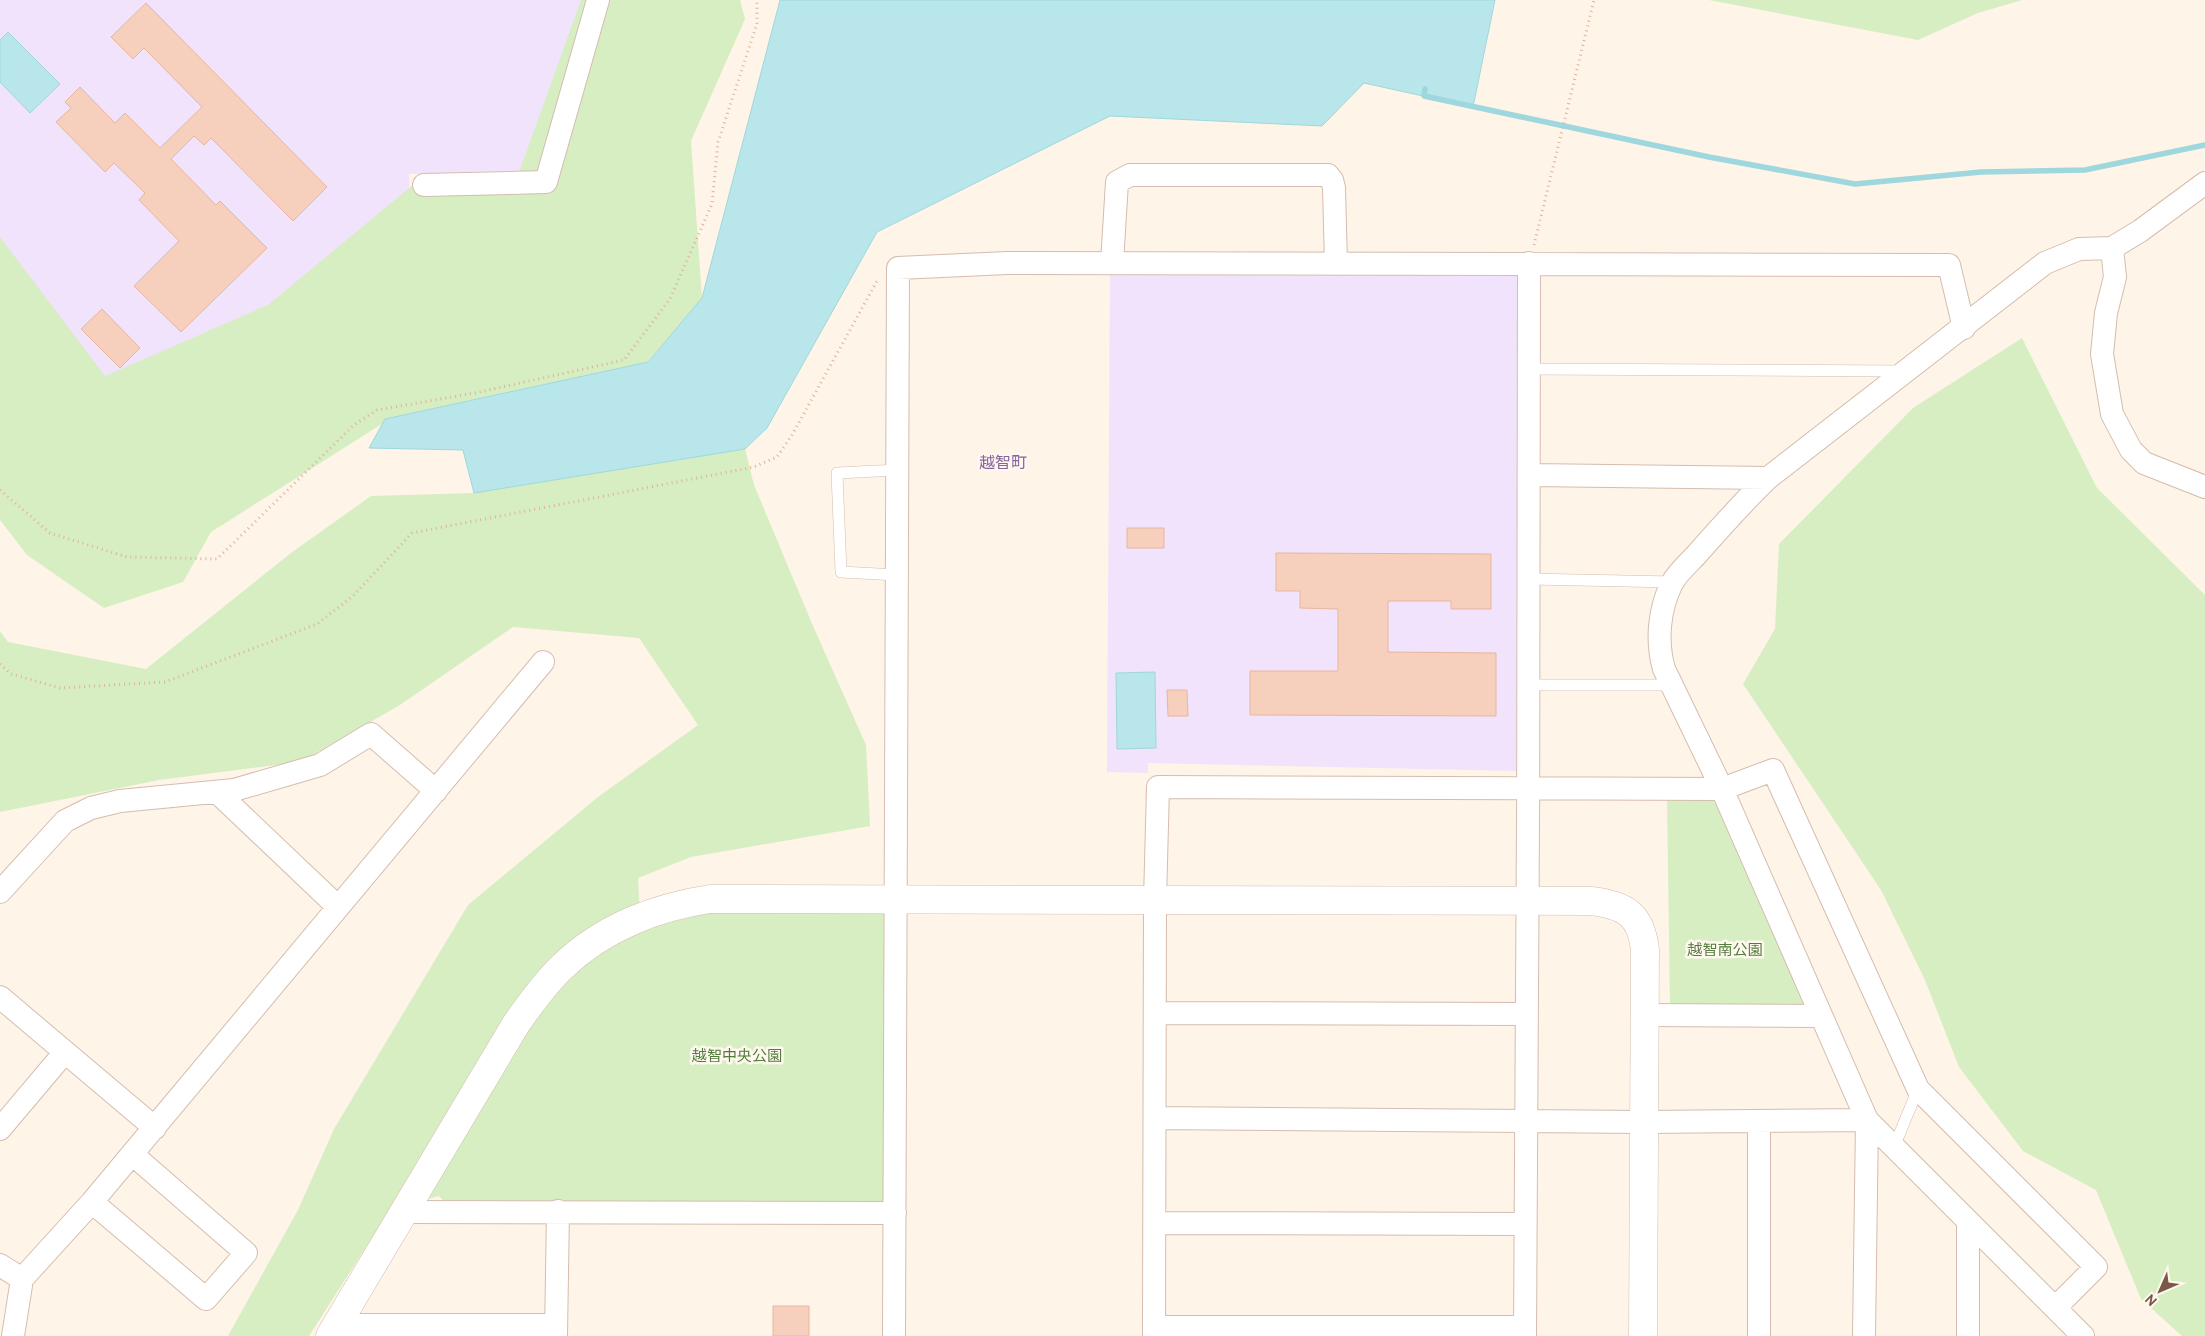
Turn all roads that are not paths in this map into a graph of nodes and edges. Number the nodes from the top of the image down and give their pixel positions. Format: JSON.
{"nodes":[{"id":1,"x":598,"y":0,"type":"edge"},
{"id":2,"x":2205,"y":183,"type":"edge"},
{"id":3,"x":424,"y":185,"type":"dead end"},
{"id":4,"x":2112,"y":248,"type":"junction"},
{"id":5,"x":1112,"y":263,"type":"junction"},
{"id":6,"x":1529,"y":263,"type":"junction"},
{"id":7,"x":1336,"y":264,"type":"junction"},
{"id":8,"x":1964,"y":328,"type":"junction"},
{"id":9,"x":1530,"y":370,"type":"junction"},
{"id":10,"x":1907,"y":371,"type":"junction"},
{"id":11,"x":898,"y":470,"type":"junction"},
{"id":12,"x":1530,"y":475,"type":"junction"},
{"id":13,"x":1768,"y":478,"type":"junction"},
{"id":14,"x":2205,"y":487,"type":"edge"},
{"id":15,"x":897,"y":575,"type":"junction"},
{"id":16,"x":1530,"y":579,"type":"junction"},
{"id":17,"x":1673,"y":582,"type":"junction"},
{"id":18,"x":543,"y":662,"type":"dead end"},
{"id":19,"x":1530,"y":684,"type":"junction"},
{"id":20,"x":1673,"y":685,"type":"junction"},
{"id":21,"x":1527,"y":789,"type":"junction"},
{"id":22,"x":1722,"y":789,"type":"junction"},
{"id":23,"x":436,"y":790,"type":"junction"},
{"id":24,"x":218,"y":793,"type":"junction"},
{"id":25,"x":0,"y":892,"type":"edge"},
{"id":26,"x":896,"y":899,"type":"junction"},
{"id":27,"x":1155,"y":900,"type":"junction"},
{"id":28,"x":1527,"y":901,"type":"junction"},
{"id":29,"x":338,"y":907,"type":"junction"},
{"id":30,"x":0,"y":997,"type":"edge"},
{"id":31,"x":1155,"y":1013,"type":"junction"},
{"id":32,"x":1526,"y":1014,"type":"junction"},
{"id":33,"x":1644,"y":1015,"type":"junction"},
{"id":34,"x":1820,"y":1016,"type":"junction"},
{"id":35,"x":65,"y":1052,"type":"junction"},
{"id":36,"x":1918,"y":1089,"type":"junction"},
{"id":37,"x":1155,"y":1118,"type":"junction"},
{"id":38,"x":1526,"y":1120,"type":"junction"},
{"id":39,"x":1867,"y":1120,"type":"junction"},
{"id":40,"x":1759,"y":1121,"type":"junction"},
{"id":41,"x":1644,"y":1122,"type":"junction"},
{"id":42,"x":155,"y":1128,"type":"junction"},
{"id":43,"x":0,"y":1129,"type":"edge"},
{"id":44,"x":1894,"y":1147,"type":"junction"},
{"id":45,"x":132,"y":1154,"type":"junction"},
{"id":46,"x":92,"y":1202,"type":"junction"},
{"id":47,"x":558,"y":1211,"type":"junction"},
{"id":48,"x":404,"y":1212,"type":"junction"},
{"id":49,"x":894,"y":1213,"type":"junction"},
{"id":50,"x":1968,"y":1221,"type":"junction"},
{"id":51,"x":1155,"y":1223,"type":"junction"},
{"id":52,"x":1525,"y":1224,"type":"junction"},
{"id":53,"x":0,"y":1266,"type":"edge"},
{"id":54,"x":22,"y":1279,"type":"junction"},
{"id":55,"x":2055,"y":1308,"type":"junction"},
{"id":56,"x":333,"y":1331,"type":"edge"},
{"id":57,"x":556,"y":1331,"type":"edge"},
{"id":58,"x":1154,"y":1331,"type":"edge"},
{"id":59,"x":1525,"y":1331,"type":"edge"},
{"id":60,"x":13,"y":1336,"type":"edge"},
{"id":61,"x":894,"y":1336,"type":"edge"},
{"id":62,"x":1643,"y":1336,"type":"edge"},
{"id":63,"x":1759,"y":1336,"type":"edge"},
{"id":64,"x":1864,"y":1336,"type":"edge"},
{"id":65,"x":1968,"y":1336,"type":"edge"},
{"id":66,"x":2083,"y":1336,"type":"edge"}],
"edges":[{"from":1,"to":3,"type":"street"},
{"from":2,"to":4,"type":"street"},
{"from":4,"to":8,"type":"street"},
{"from":4,"to":14,"type":"street"},
{"from":5,"to":7,"type":"street"},
{"from":5,"to":7,"type":"street"},
{"from":5,"to":11,"type":"street"},
{"from":6,"to":7,"type":"street"},
{"from":6,"to":8,"type":"street"},
{"from":6,"to":9,"type":"street"},
{"from":8,"to":10,"type":"street"},
{"from":9,"to":10,"type":"lane"},
{"from":9,"to":12,"type":"street"},
{"from":10,"to":13,"type":"street"},
{"from":11,"to":15,"type":"street"},
{"from":11,"to":15,"type":"lane"},
{"from":12,"to":13,"type":"street"},
{"from":12,"to":16,"type":"street"},
{"from":13,"to":17,"type":"street"},
{"from":15,"to":26,"type":"street"},
{"from":16,"to":17,"type":"lane"},
{"from":16,"to":19,"type":"street"},
{"from":17,"to":20,"type":"street"},
{"from":18,"to":23,"type":"street"},
{"from":19,"to":20,"type":"lane"},
{"from":19,"to":21,"type":"street"},
{"from":20,"to":22,"type":"street"},
{"from":21,"to":22,"type":"street"},
{"from":21,"to":27,"type":"street"},
{"from":21,"to":28,"type":"street"},
{"from":22,"to":34,"type":"street"},
{"from":22,"to":36,"type":"street"},
{"from":23,"to":24,"type":"street"},
{"from":23,"to":29,"type":"street"},
{"from":24,"to":25,"type":"street"},
{"from":24,"to":29,"type":"street"},
{"from":26,"to":27,"type":"street"},
{"from":26,"to":48,"type":"street"},
{"from":26,"to":49,"type":"street"},
{"from":27,"to":28,"type":"street"},
{"from":27,"to":31,"type":"street"},
{"from":28,"to":32,"type":"street"},
{"from":28,"to":33,"type":"street"},
{"from":29,"to":42,"type":"street"},
{"from":30,"to":35,"type":"street"},
{"from":31,"to":32,"type":"street"},
{"from":31,"to":37,"type":"street"},
{"from":32,"to":38,"type":"street"},
{"from":33,"to":34,"type":"street"},
{"from":33,"to":41,"type":"street"},
{"from":34,"to":39,"type":"street"},
{"from":35,"to":42,"type":"street"},
{"from":35,"to":43,"type":"street"},
{"from":36,"to":44,"type":"lane"},
{"from":36,"to":55,"type":"street"},
{"from":37,"to":38,"type":"street"},
{"from":37,"to":51,"type":"street"},
{"from":38,"to":41,"type":"street"},
{"from":38,"to":52,"type":"street"},
{"from":39,"to":40,"type":"street"},
{"from":39,"to":44,"type":"street"},
{"from":39,"to":64,"type":"street"},
{"from":40,"to":41,"type":"street"},
{"from":40,"to":63,"type":"street"},
{"from":41,"to":62,"type":"street"},
{"from":42,"to":45,"type":"street"},
{"from":44,"to":50,"type":"street"},
{"from":45,"to":46,"type":"street"},
{"from":45,"to":46,"type":"street"},
{"from":46,"to":54,"type":"street"},
{"from":47,"to":48,"type":"street"},
{"from":47,"to":49,"type":"street"},
{"from":47,"to":57,"type":"street"},
{"from":48,"to":56,"type":"street"},
{"from":49,"to":61,"type":"street"},
{"from":50,"to":55,"type":"street"},
{"from":50,"to":65,"type":"street"},
{"from":51,"to":52,"type":"street"},
{"from":51,"to":58,"type":"street"},
{"from":52,"to":59,"type":"street"},
{"from":53,"to":54,"type":"street"},
{"from":54,"to":60,"type":"street"},
{"from":55,"to":66,"type":"street"},
{"from":56,"to":57,"type":"street"},
{"from":58,"to":59,"type":"street"}]}
